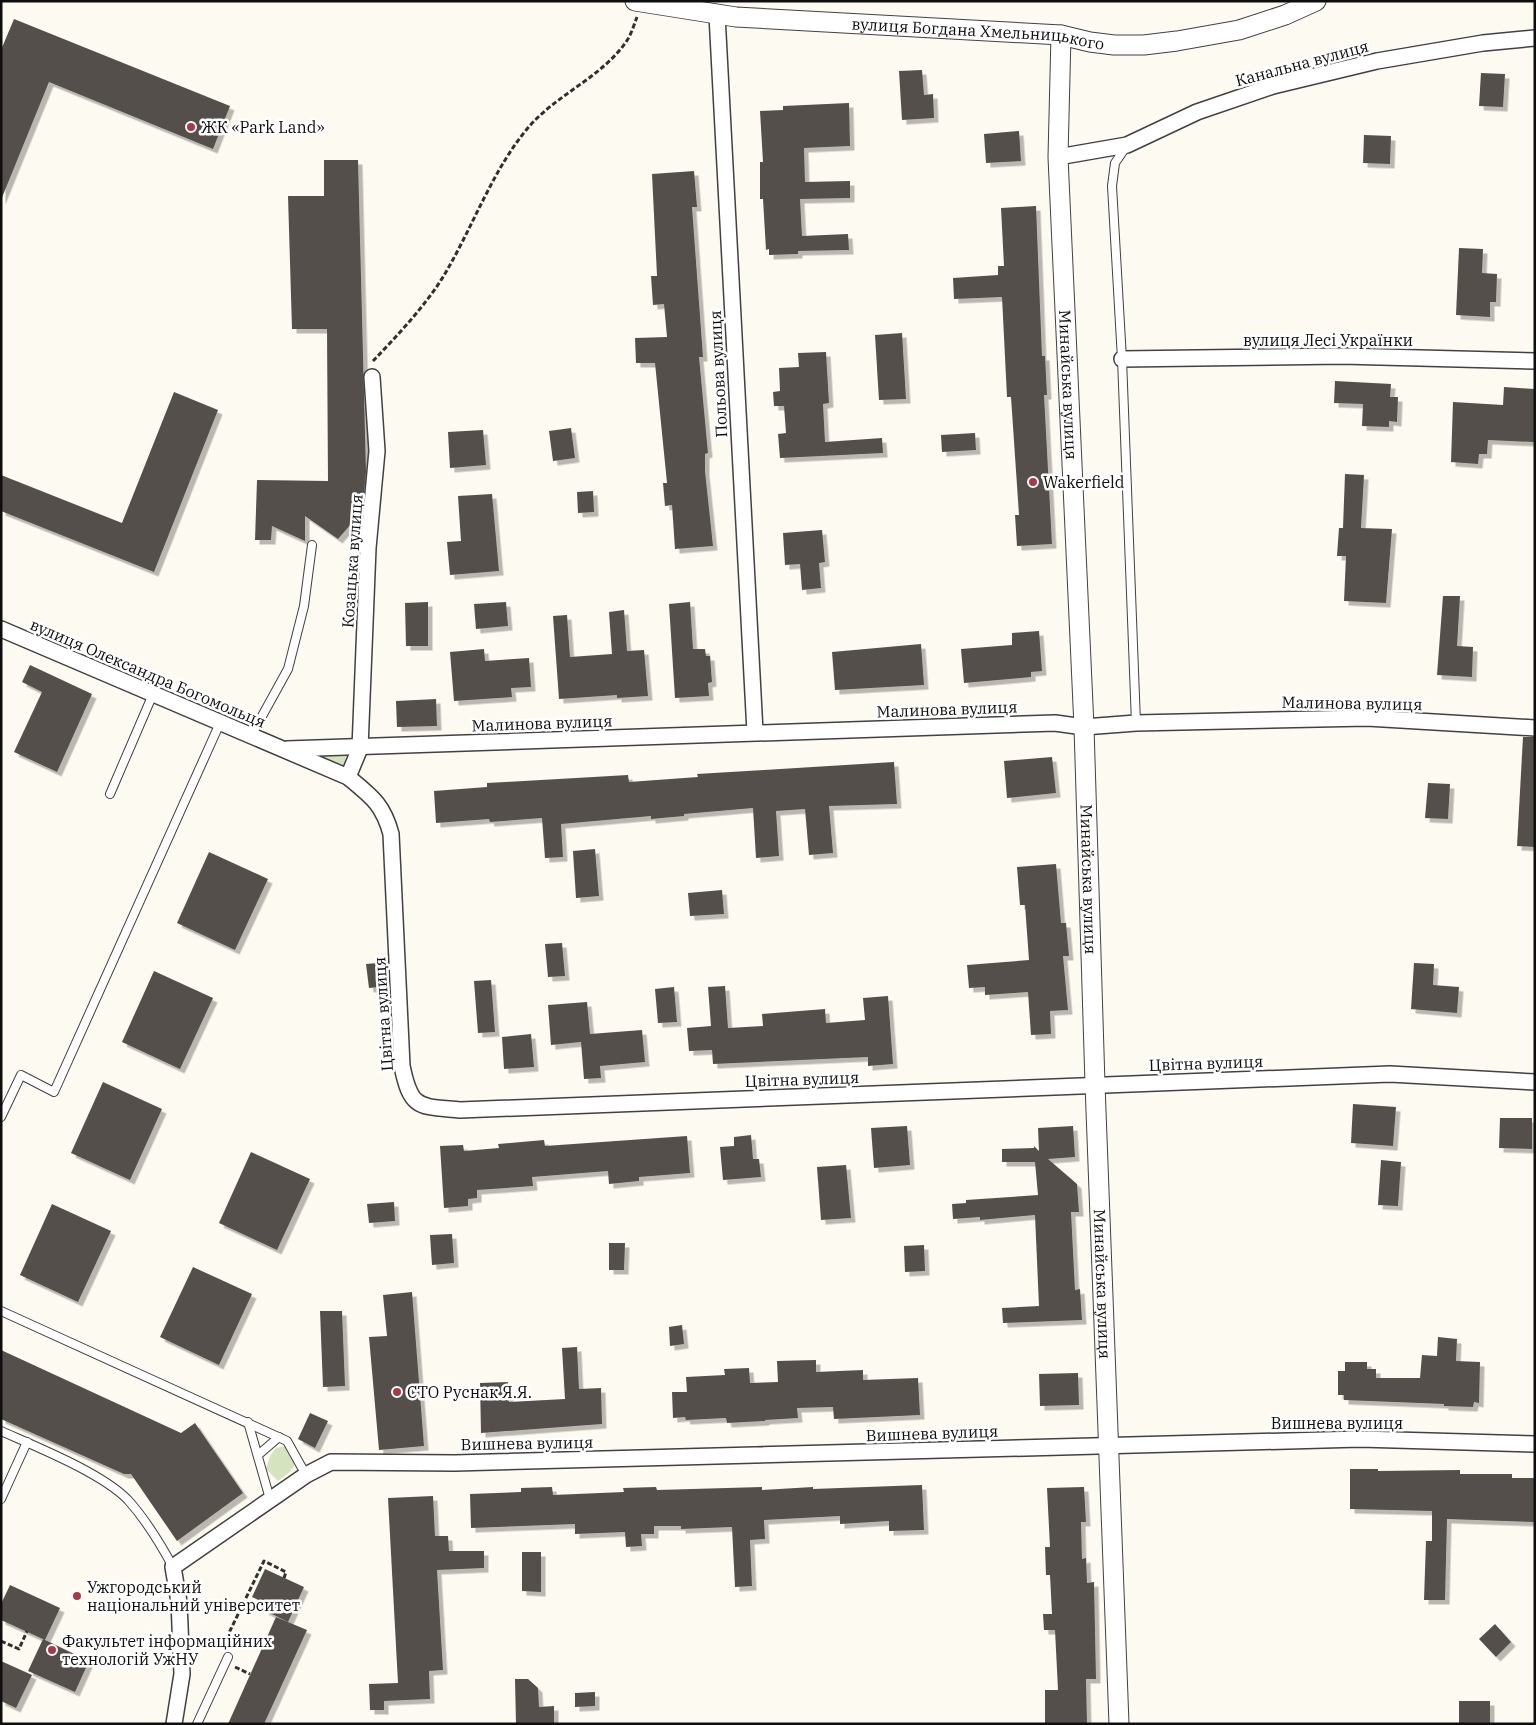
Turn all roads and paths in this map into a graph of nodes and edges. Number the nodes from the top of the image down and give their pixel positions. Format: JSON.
{"nodes":[{"id":1,"x":1316,"y":1,"type":"edge"},
{"id":2,"x":639,"y":2,"type":"edge"},
{"id":3,"x":718,"y":8,"type":"edge"},
{"id":4,"x":1062,"y":35,"type":"junction"},
{"id":5,"x":1535,"y":38,"type":"edge"},
{"id":6,"x":1127,"y":146,"type":"junction"},
{"id":7,"x":1058,"y":157,"type":"junction"},
{"id":8,"x":1122,"y":359,"type":"junction"},
{"id":9,"x":1535,"y":361,"type":"edge"},
{"id":10,"x":372,"y":377,"type":"joint"},
{"id":11,"x":312,"y":545,"type":"dead end"},
{"id":12,"x":1,"y":629,"type":"edge"},
{"id":13,"x":153,"y":694,"type":"junction"},
{"id":14,"x":220,"y":723,"type":"junction"},
{"id":15,"x":1136,"y":723,"type":"junction"},
{"id":16,"x":1084,"y":727,"type":"junction"},
{"id":17,"x":1535,"y":728,"type":"edge"},
{"id":18,"x":755,"y":732,"type":"junction"},
{"id":19,"x":251,"y":736,"type":"junction"},
{"id":20,"x":360,"y":748,"type":"junction"},
{"id":21,"x":281,"y":749,"type":"junction"},
{"id":22,"x":348,"y":777,"type":"junction"},
{"id":23,"x":110,"y":794,"type":"dead end"},
{"id":24,"x":1535,"y":1082,"type":"edge"},
{"id":25,"x":1095,"y":1084,"type":"junction"},
{"id":26,"x":1,"y":1117,"type":"edge"},
{"id":27,"x":1,"y":1311,"type":"edge"},
{"id":28,"x":248,"y":1422,"type":"junction"},
{"id":29,"x":1,"y":1431,"type":"edge"},
{"id":30,"x":279,"y":1437,"type":"junction"},
{"id":31,"x":27,"y":1442,"type":"junction"},
{"id":32,"x":1535,"y":1444,"type":"edge"},
{"id":33,"x":1108,"y":1445,"type":"junction"},
{"id":34,"x":258,"y":1455,"type":"junction"},
{"id":35,"x":306,"y":1475,"type":"junction"},
{"id":36,"x":1,"y":1499,"type":"edge"},
{"id":37,"x":270,"y":1499,"type":"junction"},
{"id":38,"x":173,"y":1566,"type":"junction"},
{"id":39,"x":284,"y":1578,"type":"dead end"},
{"id":40,"x":27,"y":1632,"type":"dead end"},
{"id":41,"x":1,"y":1641,"type":"edge"},
{"id":42,"x":228,"y":1657,"type":"joint"},
{"id":43,"x":174,"y":1724,"type":"edge"},
{"id":44,"x":197,"y":1724,"type":"edge"},
{"id":45,"x":1119,"y":1724,"type":"edge"}],
"edges":[{"from":1,"to":4,"type":"street","name":"вулиця Богдана Хмельницького"},
{"from":2,"to":3,"type":"street","name":"вулиця Богдана Хмельницького"},
{"from":2,"to":10,"type":"path"},
{"from":3,"to":4,"type":"street","name":"вулиця Богдана Хмельницького"},
{"from":3,"to":18,"type":"street","name":"Польова вулиця"},
{"from":4,"to":7,"type":"street","name":"Минайська вулиця"},
{"from":5,"to":6,"type":"street","name":"Канальна вулиця"},
{"from":6,"to":7,"type":"street","name":"Канальна вулиця"},
{"from":6,"to":8,"type":"lane"},
{"from":7,"to":16,"type":"street","name":"Минайська вулиця"},
{"from":8,"to":9,"type":"street","name":"вулиця Лесі Українки"},
{"from":8,"to":15,"type":"lane"},
{"from":10,"to":20,"type":"street","name":"Козацька вулиця"},
{"from":11,"to":19,"type":"lane"},
{"from":12,"to":13,"type":"street","name":"вулиця Олександра Богомольця"},
{"from":13,"to":14,"type":"street","name":"вулиця Олександра Богомольця"},
{"from":13,"to":23,"type":"lane"},
{"from":14,"to":19,"type":"street","name":"вулиця Олександра Богомольця"},
{"from":14,"to":26,"type":"lane"},
{"from":15,"to":16,"type":"street","name":"Малинова вулиця"},
{"from":15,"to":17,"type":"street","name":"Малинова вулиця"},
{"from":16,"to":18,"type":"street","name":"Малинова вулиця"},
{"from":16,"to":25,"type":"street","name":"Минайська вулиця"},
{"from":18,"to":20,"type":"street","name":"Малинова вулиця"},
{"from":19,"to":21,"type":"street","name":"вулиця Олександра Богомольця"},
{"from":20,"to":21,"type":"street","name":"Малинова вулиця"},
{"from":20,"to":22,"type":"street"},
{"from":21,"to":22,"type":"street","name":"вулиця Олександра Богомольця"},
{"from":22,"to":25,"type":"street","name":"Цвітна вулиця"},
{"from":24,"to":25,"type":"street","name":"Цвітна вулиця"},
{"from":25,"to":33,"type":"street","name":"Минайська вулиця"},
{"from":27,"to":28,"type":"lane"},
{"from":28,"to":30,"type":"lane"},
{"from":28,"to":34,"type":"lane"},
{"from":29,"to":31,"type":"lane"},
{"from":30,"to":34,"type":"lane"},
{"from":30,"to":35,"type":"lane"},
{"from":31,"to":36,"type":"lane"},
{"from":31,"to":38,"type":"lane"},
{"from":32,"to":33,"type":"street","name":"Вишнева вулиця"},
{"from":33,"to":35,"type":"street","name":"Вишнева вулиця"},
{"from":33,"to":45,"type":"street","name":"Минайська вулиця"},
{"from":34,"to":37,"type":"lane"},
{"from":35,"to":37,"type":"street"},
{"from":37,"to":38,"type":"street"},
{"from":38,"to":43,"type":"street"},
{"from":39,"to":42,"type":"path"},
{"from":40,"to":41,"type":"path"},
{"from":42,"to":44,"type":"lane"}]}
